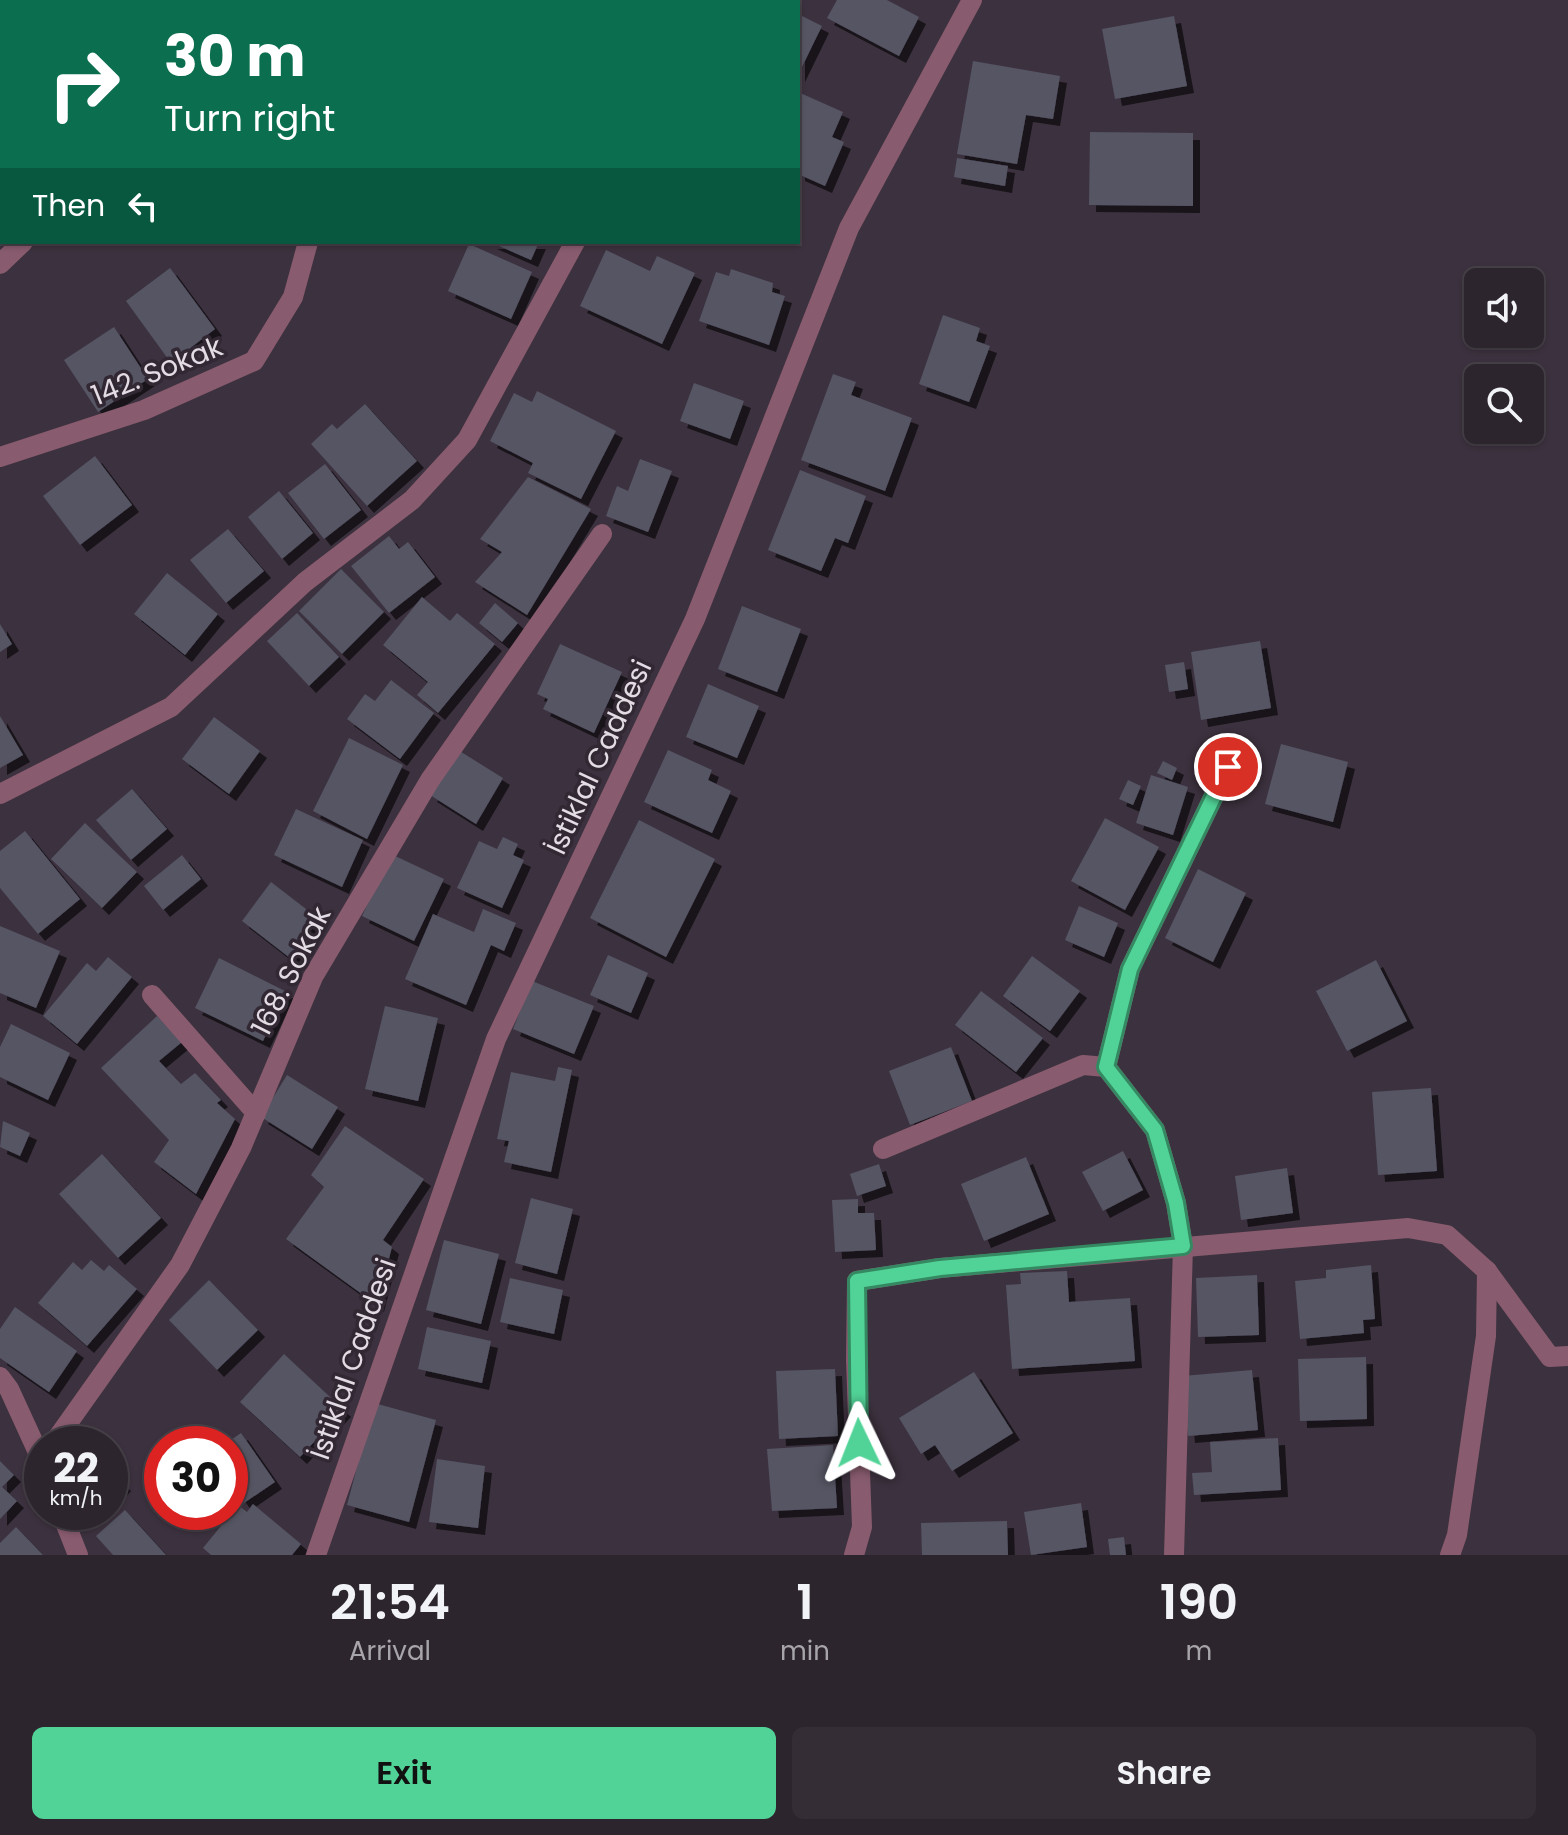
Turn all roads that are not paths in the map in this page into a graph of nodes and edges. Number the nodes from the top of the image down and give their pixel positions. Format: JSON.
{"nodes":[{"id":1,"x":972,"y":0,"type":"edge"},
{"id":2,"x":21,"y":244,"type":"edge"},
{"id":3,"x":307,"y":244,"type":"edge"},
{"id":4,"x":574,"y":244,"type":"edge"},
{"id":5,"x":0,"y":264,"type":"edge"},
{"id":6,"x":0,"y":457,"type":"edge"},
{"id":7,"x":602,"y":534,"type":"dead end"},
{"id":8,"x":1228,"y":767,"type":"dead end"},
{"id":9,"x":0,"y":794,"type":"edge"},
{"id":10,"x":152,"y":995,"type":"dead end"},
{"id":11,"x":1106,"y":1067,"type":"junction"},
{"id":12,"x":256,"y":1113,"type":"junction"},
{"id":13,"x":883,"y":1149,"type":"dead end"},
{"id":14,"x":1183,"y":1246,"type":"junction"},
{"id":15,"x":1487,"y":1271,"type":"junction"},
{"id":16,"x":1568,"y":1356,"type":"edge"},
{"id":17,"x":3,"y":1389,"type":"edge"},
{"id":18,"x":66,"y":1426,"type":"edge"},
{"id":19,"x":24,"y":1427,"type":"edge"},
{"id":20,"x":68,"y":1530,"type":"edge"},
{"id":21,"x":78,"y":1555,"type":"edge"},
{"id":22,"x":316,"y":1555,"type":"edge"},
{"id":23,"x":854,"y":1555,"type":"edge"},
{"id":24,"x":1174,"y":1555,"type":"edge"},
{"id":25,"x":1450,"y":1555,"type":"edge"}],
"edges":[{"from":1,"to":22,"type":"street","name":"İstiklal Caddesi"},
{"from":2,"to":5,"type":"street"},
{"from":3,"to":6,"type":"street","name":"142. Sokak"},
{"from":4,"to":9,"type":"street"},
{"from":7,"to":12,"type":"street","name":"168. Sokak"},
{"from":8,"to":11,"type":"street"},
{"from":10,"to":12,"type":"street"},
{"from":11,"to":13,"type":"street"},
{"from":11,"to":14,"type":"street"},
{"from":12,"to":18,"type":"street","name":"168. Sokak"},
{"from":14,"to":15,"type":"street"},
{"from":14,"to":23,"type":"street"},
{"from":14,"to":24,"type":"street"},
{"from":15,"to":16,"type":"street"},
{"from":15,"to":25,"type":"street"},
{"from":17,"to":19,"type":"street"},
{"from":20,"to":21,"type":"street"}]}
